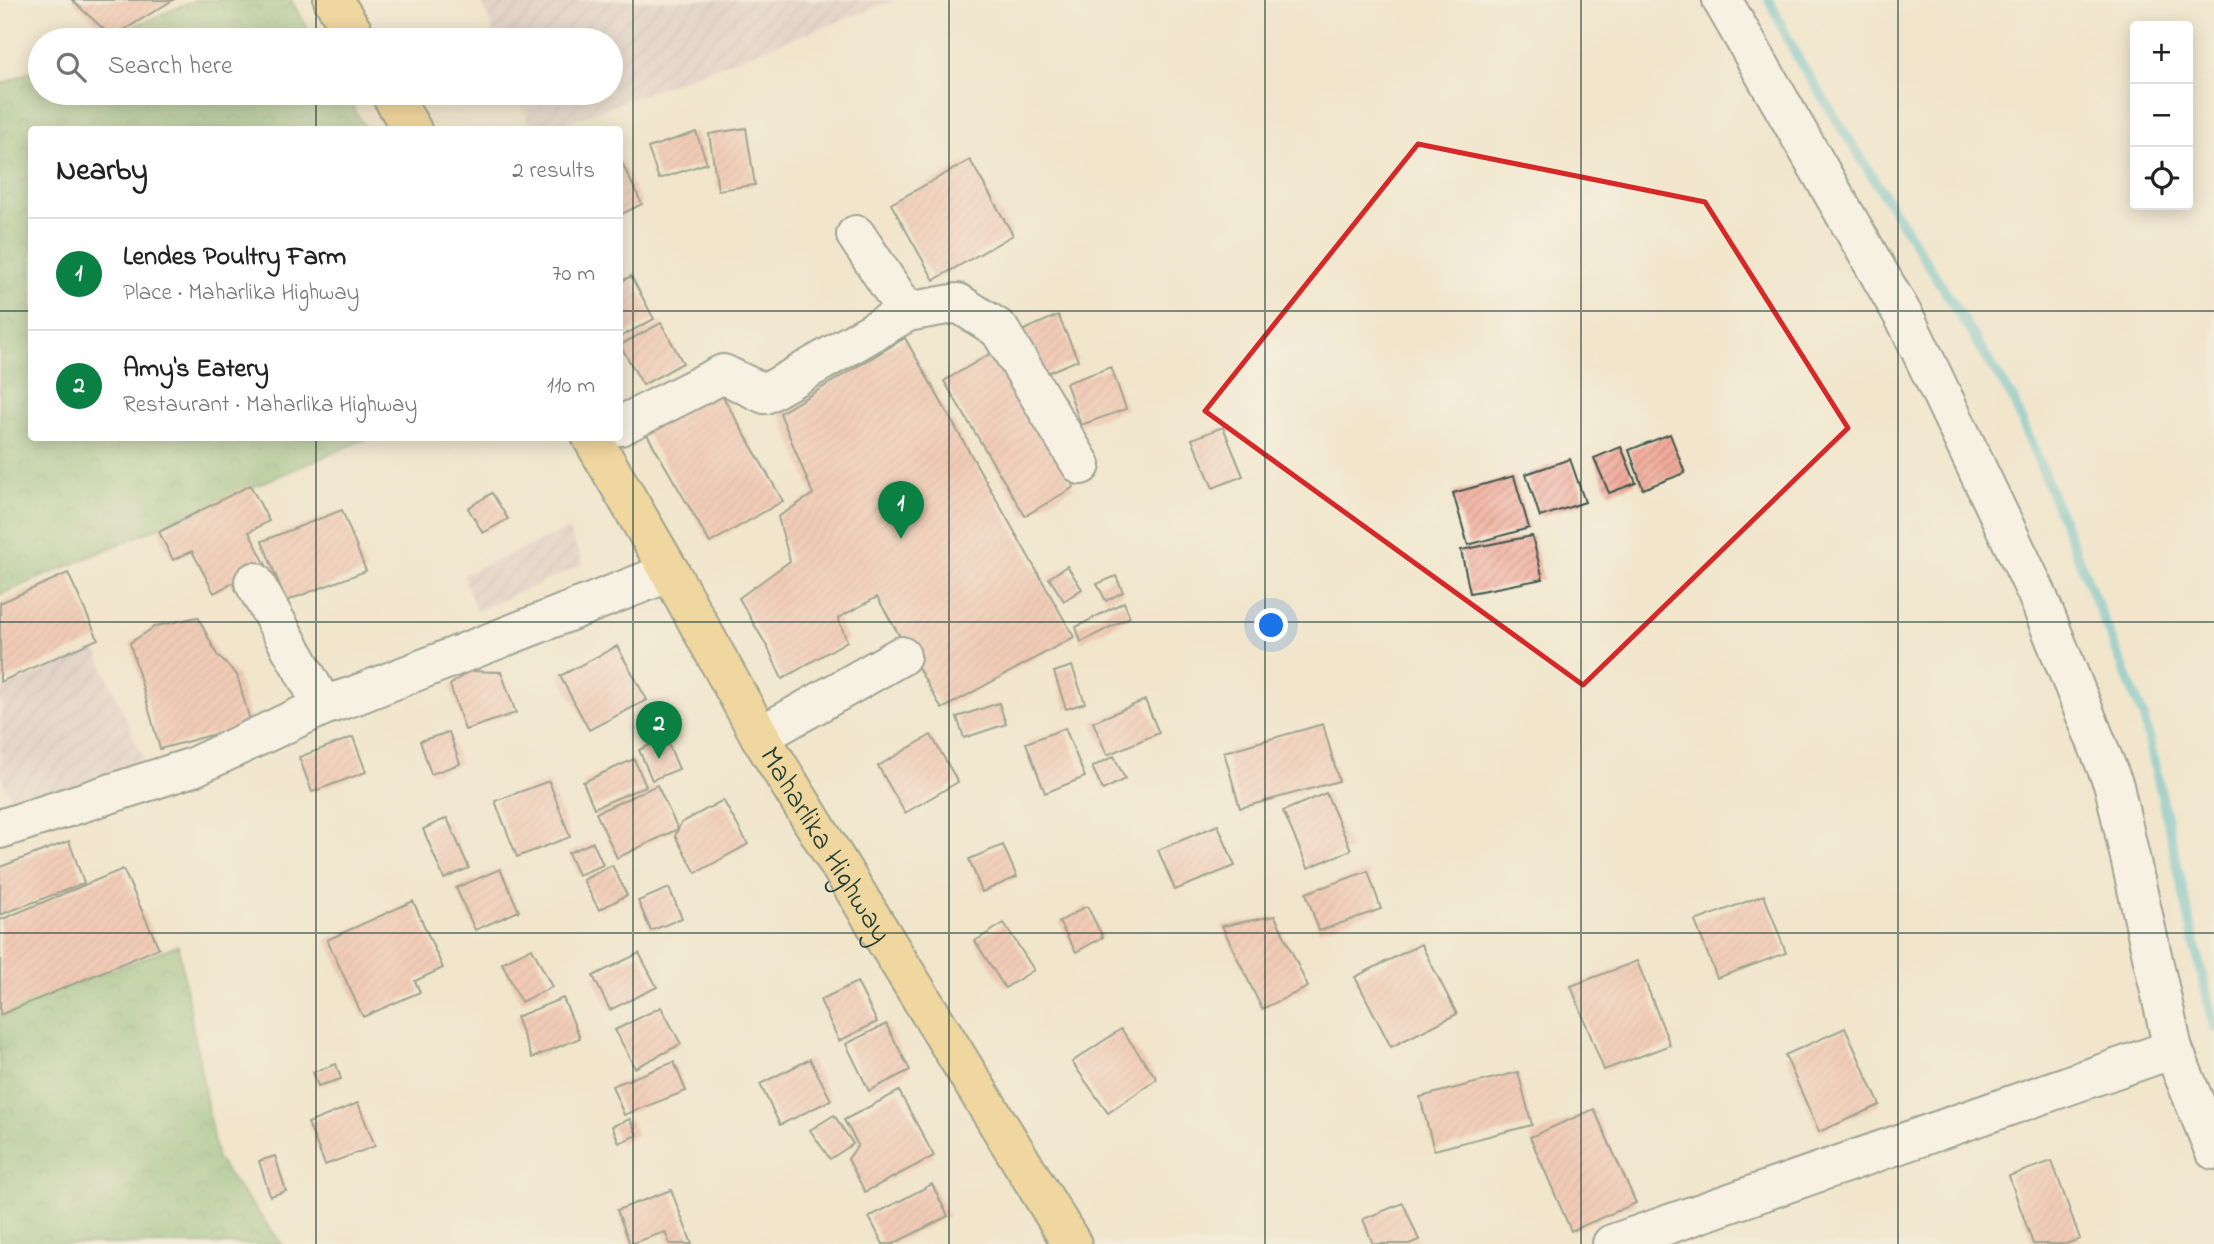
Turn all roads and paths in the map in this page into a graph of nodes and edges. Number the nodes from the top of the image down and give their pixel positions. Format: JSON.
{"nodes":[{"id":1,"x":333,"y":0,"type":"edge"},
{"id":2,"x":1722,"y":0,"type":"edge"},
{"id":3,"x":350,"y":28,"type":"edge"},
{"id":4,"x":397,"y":105,"type":"edge"},
{"id":5,"x":410,"y":126,"type":"edge"},
{"id":6,"x":856,"y":234,"type":"dead end"},
{"id":7,"x":907,"y":313,"type":"junction"},
{"id":8,"x":623,"y":424,"type":"edge"},
{"id":9,"x":603,"y":441,"type":"edge"},
{"id":10,"x":1081,"y":465,"type":"dead end"},
{"id":11,"x":670,"y":572,"type":"junction"},
{"id":12,"x":254,"y":582,"type":"dead end"},
{"id":13,"x":901,"y":656,"type":"dead end"},
{"id":14,"x":323,"y":706,"type":"junction"},
{"id":15,"x":760,"y":736,"type":"junction"},
{"id":16,"x":0,"y":829,"type":"edge"},
{"id":17,"x":2174,"y":1049,"type":"junction"},
{"id":18,"x":2214,"y":1150,"type":"edge"},
{"id":19,"x":1072,"y":1244,"type":"edge"},
{"id":20,"x":1612,"y":1244,"type":"edge"}],
"edges":[{"from":1,"to":3,"type":"highway"},
{"from":2,"to":17,"type":"street"},
{"from":4,"to":5,"type":"highway"},
{"from":6,"to":7,"type":"street"},
{"from":7,"to":8,"type":"street"},
{"from":7,"to":10,"type":"street"},
{"from":9,"to":11,"type":"highway","name":"Maharlika Highway"},
{"from":11,"to":14,"type":"street"},
{"from":11,"to":15,"type":"highway","name":"Maharlika Highway"},
{"from":12,"to":14,"type":"street"},
{"from":13,"to":15,"type":"street"},
{"from":14,"to":16,"type":"street"},
{"from":15,"to":19,"type":"highway","name":"Maharlika Highway"},
{"from":17,"to":18,"type":"street"},
{"from":17,"to":20,"type":"street"}]}
